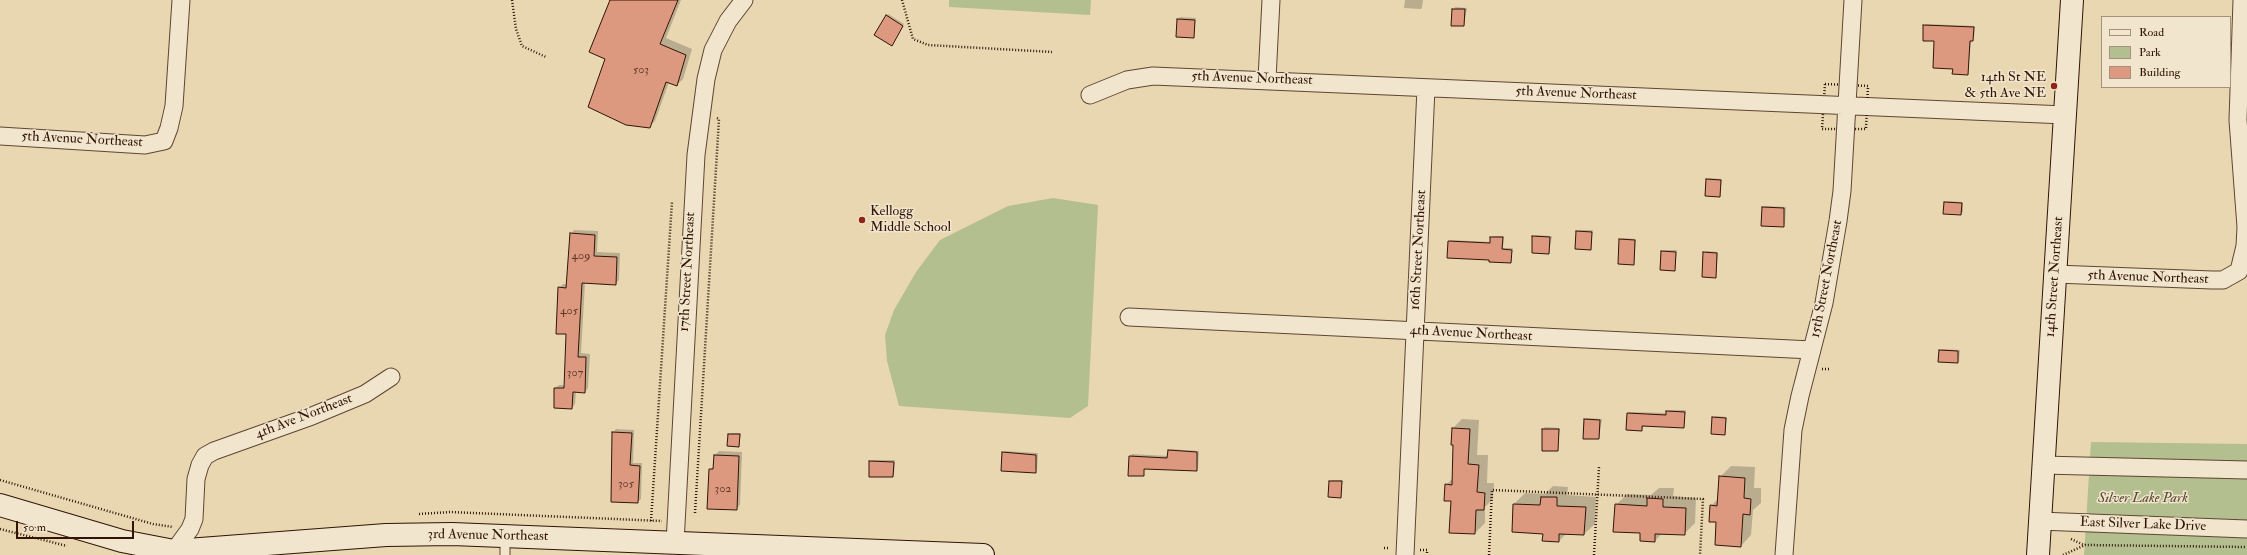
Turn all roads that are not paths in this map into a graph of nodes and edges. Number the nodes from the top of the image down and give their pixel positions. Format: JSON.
{"nodes":[{"id":1,"x":181,"y":0,"type":"edge"},
{"id":2,"x":744,"y":0,"type":"edge"},
{"id":3,"x":1271,"y":0,"type":"edge"},
{"id":4,"x":1853,"y":0,"type":"edge"},
{"id":5,"x":2072,"y":0,"type":"edge"},
{"id":6,"x":2242,"y":0,"type":"edge"},
{"id":7,"x":1268,"y":80,"type":"junction"},
{"id":8,"x":1426,"y":88,"type":"junction"},
{"id":9,"x":1090,"y":95,"type":"dead end"},
{"id":10,"x":1847,"y":106,"type":"junction"},
{"id":11,"x":2065,"y":115,"type":"junction"},
{"id":12,"x":0,"y":136,"type":"edge"},
{"id":13,"x":2055,"y":274,"type":"junction"},
{"id":14,"x":1129,"y":317,"type":"dead end"},
{"id":15,"x":1415,"y":331,"type":"junction"},
{"id":16,"x":1812,"y":350,"type":"junction"},
{"id":17,"x":391,"y":377,"type":"dead end"},
{"id":18,"x":2042,"y":464,"type":"junction"},
{"id":19,"x":2247,"y":470,"type":"edge"},
{"id":20,"x":0,"y":505,"type":"edge"},
{"id":21,"x":2039,"y":521,"type":"junction"},
{"id":22,"x":2247,"y":529,"type":"edge"},
{"id":23,"x":505,"y":545,"type":"edge"},
{"id":24,"x":675,"y":549,"type":"edge"},
{"id":25,"x":174,"y":553,"type":"edge"},
{"id":26,"x":982,"y":555,"type":"edge"},
{"id":27,"x":1405,"y":555,"type":"edge"},
{"id":28,"x":1784,"y":555,"type":"edge"},
{"id":29,"x":2038,"y":555,"type":"edge"}],
"edges":[{"from":1,"to":12,"type":"street","name":"5th Avenue Northeast"},
{"from":2,"to":24,"type":"street","name":"17th Street Northeast"},
{"from":3,"to":7,"type":"street"},
{"from":4,"to":10,"type":"street","name":"15th Street Northeast"},
{"from":5,"to":11,"type":"street","name":"14th Street Northeast"},
{"from":6,"to":13,"type":"street","name":"5th Avenue Northeast"},
{"from":7,"to":8,"type":"street","name":"5th Avenue Northeast"},
{"from":7,"to":9,"type":"street","name":"5th Avenue Northeast"},
{"from":8,"to":10,"type":"street","name":"5th Avenue Northeast"},
{"from":8,"to":15,"type":"street","name":"16th Street Northeast"},
{"from":10,"to":11,"type":"street","name":"5th Avenue Northeast"},
{"from":10,"to":16,"type":"street","name":"15th Street Northeast"},
{"from":11,"to":13,"type":"street","name":"14th Street Northeast"},
{"from":13,"to":18,"type":"street","name":"14th Street Northeast"},
{"from":14,"to":15,"type":"street","name":"4th Avenue Northeast"},
{"from":15,"to":16,"type":"street","name":"4th Avenue Northeast"},
{"from":15,"to":27,"type":"street","name":"16th Street Northeast"},
{"from":16,"to":28,"type":"street","name":"15th Street Northeast"},
{"from":17,"to":25,"type":"street","name":"4th Ave Northeast"},
{"from":18,"to":19,"type":"street"},
{"from":18,"to":21,"type":"street","name":"14th Street Northeast"},
{"from":20,"to":25,"type":"street","name":"3rd Avenue Northeast"},
{"from":21,"to":22,"type":"street","name":"East Silver Lake Drive"},
{"from":21,"to":29,"type":"street","name":"14th Street Northeast"},
{"from":23,"to":24,"type":"street","name":"3rd Avenue Northeast"},
{"from":23,"to":25,"type":"street","name":"3rd Avenue Northeast"},
{"from":24,"to":26,"type":"street","name":"3rd Avenue Northeast"}]}
